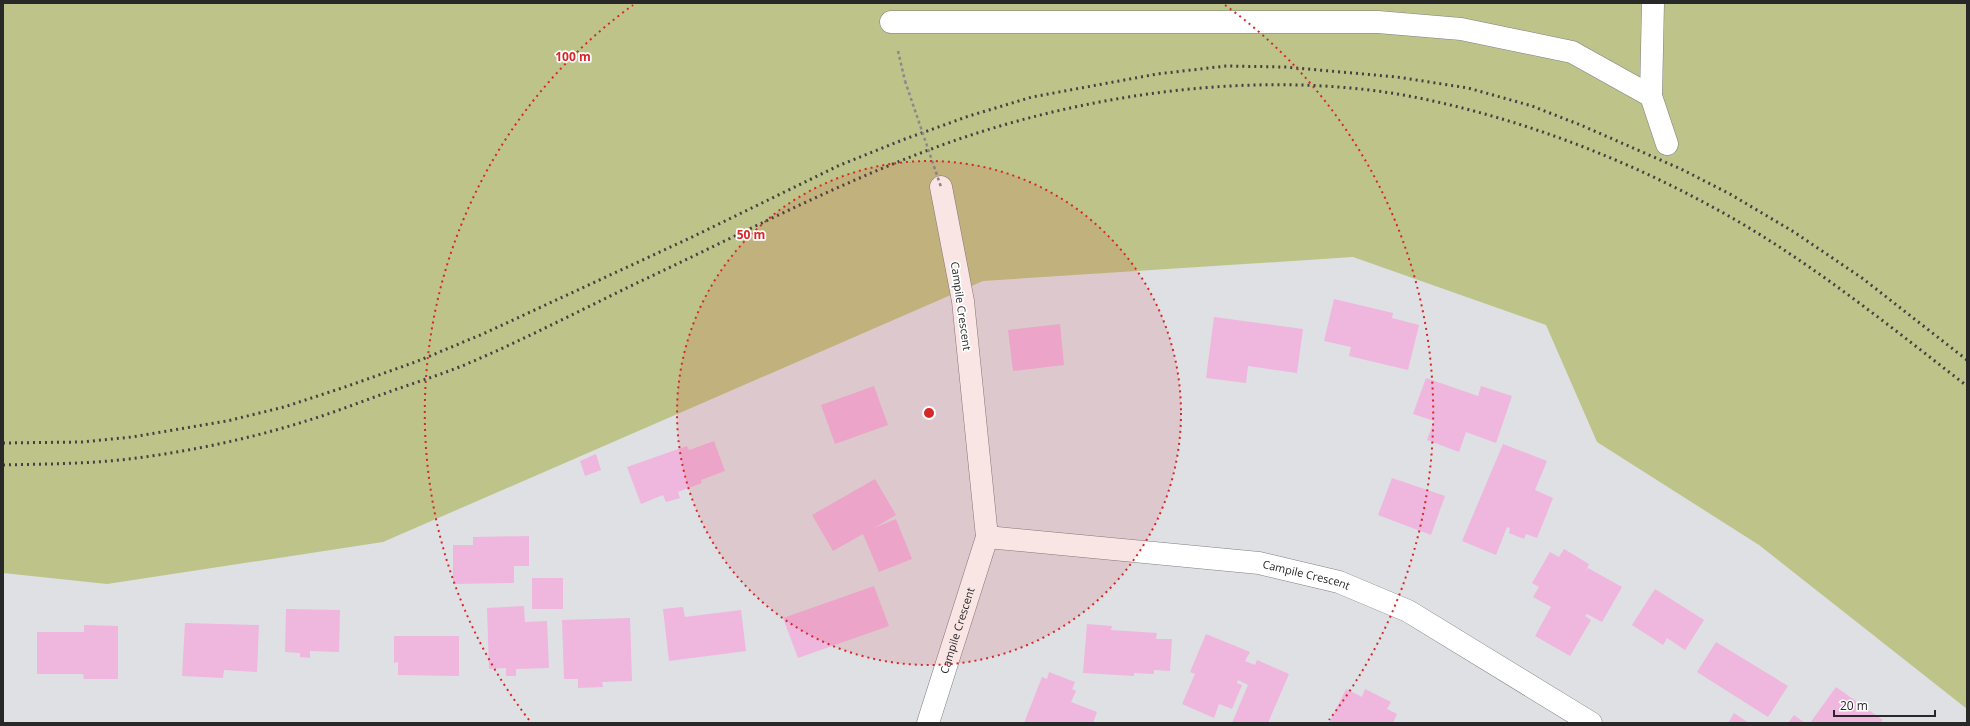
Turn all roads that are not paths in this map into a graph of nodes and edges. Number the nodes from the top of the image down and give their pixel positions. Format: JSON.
{"nodes":[{"id":1,"x":1653,"y":3,"type":"edge"},
{"id":2,"x":891,"y":22,"type":"dead end"},
{"id":3,"x":1651,"y":96,"type":"junction"},
{"id":4,"x":1666,"y":144,"type":"dead end"},
{"id":5,"x":940,"y":187,"type":"road end"},
{"id":6,"x":987,"y":538,"type":"junction"},
{"id":7,"x":928,"y":723,"type":"edge"},
{"id":8,"x":1591,"y":723,"type":"edge"}],
"edges":[{"from":1,"to":3,"type":"street"},
{"from":2,"to":3,"type":"street"},
{"from":3,"to":4,"type":"street"},
{"from":5,"to":6,"type":"street","name":"Campile Crescent"},
{"from":6,"to":7,"type":"street","name":"Campile Crescent"},
{"from":6,"to":8,"type":"street","name":"Campile Crescent"}]}
